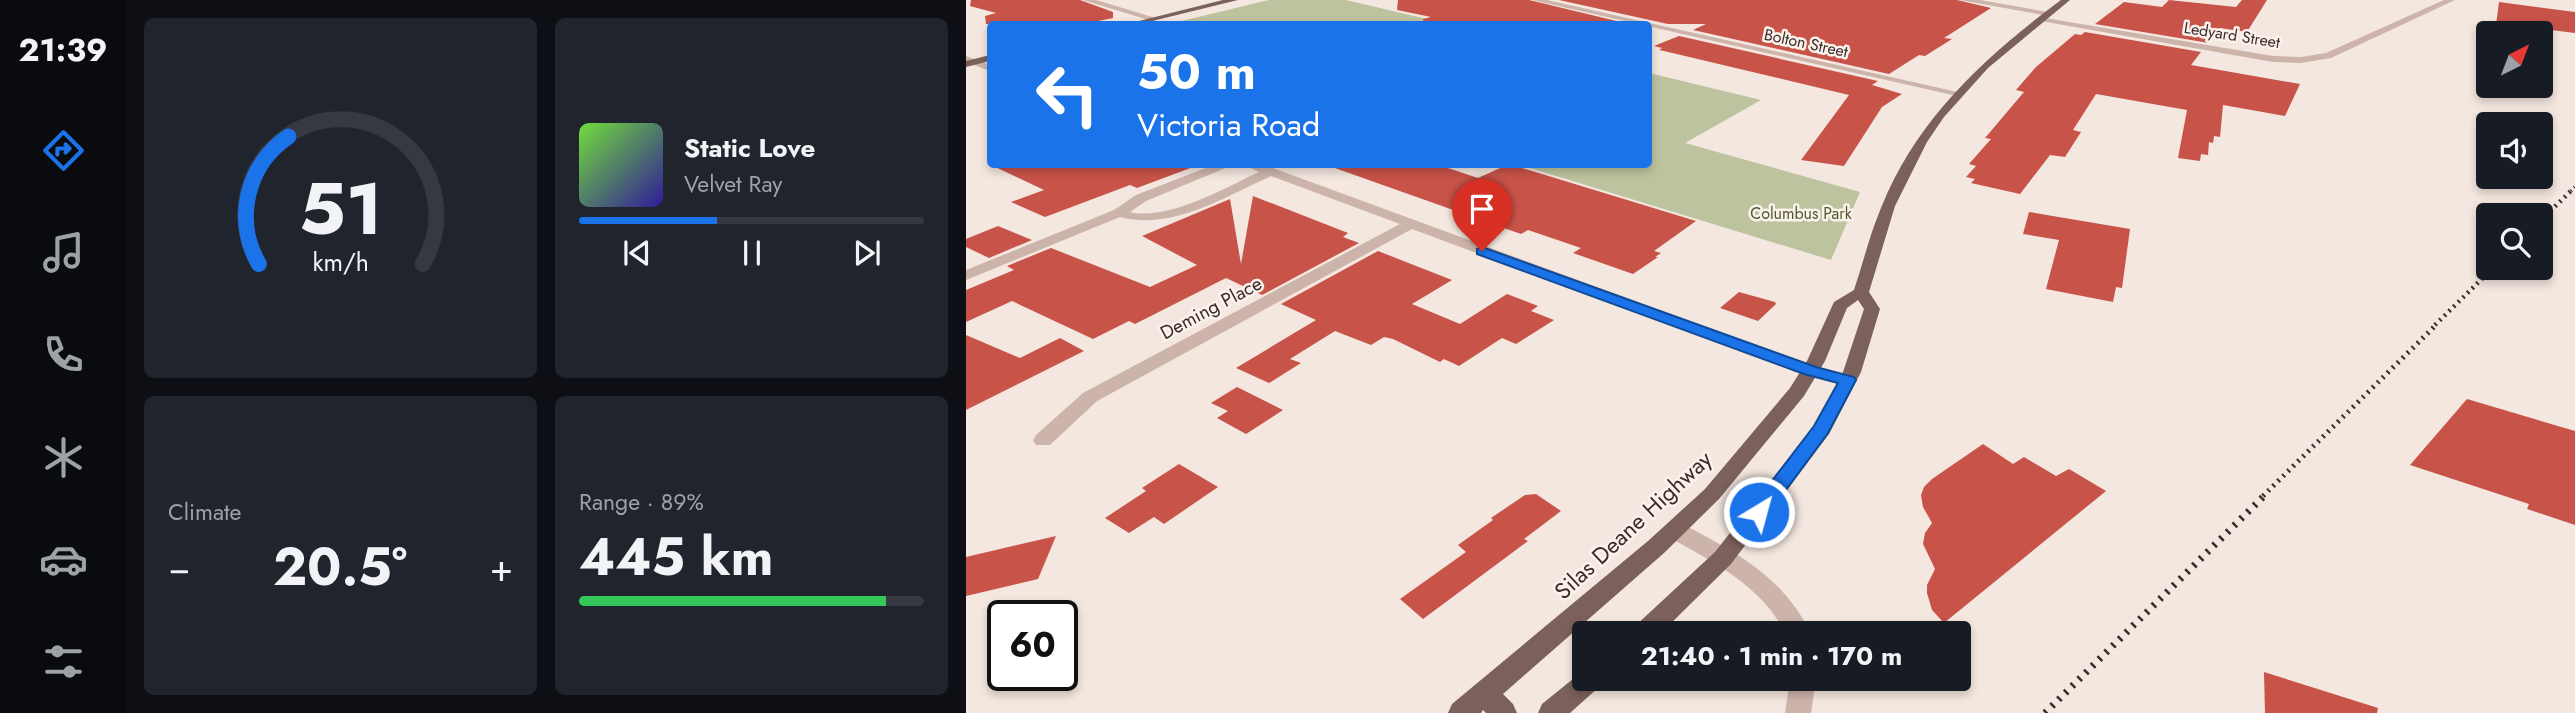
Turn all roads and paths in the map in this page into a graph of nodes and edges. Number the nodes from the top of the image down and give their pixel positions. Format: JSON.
{"nodes":[{"id":1,"x":1087,"y":0,"type":"edge"},
{"id":2,"x":1234,"y":0,"type":"edge"},
{"id":3,"x":1536,"y":0,"type":"edge"},
{"id":4,"x":1964,"y":0,"type":"edge"},
{"id":5,"x":2066,"y":0,"type":"edge"},
{"id":6,"x":2451,"y":0,"type":"edge"},
{"id":7,"x":2044,"y":17,"type":"junction"},
{"id":8,"x":1156,"y":19,"type":"junction"},
{"id":9,"x":1146,"y":21,"type":"edge"},
{"id":10,"x":1630,"y":21,"type":"edge"},
{"id":11,"x":1652,"y":26,"type":"edge"},
{"id":12,"x":987,"y":59,"type":"edge"},
{"id":13,"x":969,"y":62,"type":"edge"},
{"id":14,"x":987,"y":67,"type":"edge"},
{"id":15,"x":1957,"y":93,"type":"junction"},
{"id":16,"x":1218,"y":168,"type":"edge"},
{"id":17,"x":1260,"y":168,"type":"edge"},
{"id":18,"x":1270,"y":172,"type":"junction"},
{"id":19,"x":1119,"y":213,"type":"junction"},
{"id":20,"x":1409,"y":225,"type":"junction"},
{"id":21,"x":966,"y":275,"type":"edge"},
{"id":22,"x":1861,"y":292,"type":"junction"},
{"id":23,"x":1810,"y":371,"type":"junction"},
{"id":24,"x":1848,"y":380,"type":"junction"},
{"id":25,"x":1043,"y":440,"type":"dead end"},
{"id":26,"x":1675,"y":530,"type":"junction"},
{"id":27,"x":1723,"y":558,"type":"junction"},
{"id":28,"x":1658,"y":621,"type":"edge"},
{"id":29,"x":1793,"y":621,"type":"edge"},
{"id":30,"x":1576,"y":691,"type":"edge"},
{"id":31,"x":1802,"y":691,"type":"edge"},
{"id":32,"x":1485,"y":694,"type":"junction"},
{"id":33,"x":1461,"y":713,"type":"edge"},
{"id":34,"x":1504,"y":713,"type":"edge"},
{"id":35,"x":1551,"y":713,"type":"edge"},
{"id":36,"x":1798,"y":713,"type":"edge"}],
"edges":[{"from":1,"to":8,"type":"street"},
{"from":2,"to":8,"type":"main road"},
{"from":3,"to":10,"type":"street","name":"Bolton Street"},
{"from":4,"to":7,"type":"street","name":"Ledyard Street"},
{"from":5,"to":7,"type":"main road"},
{"from":6,"to":7,"type":"street","name":"Ledyard Street"},
{"from":7,"to":15,"type":"main road"},
{"from":8,"to":9,"type":"main road"},
{"from":11,"to":15,"type":"street","name":"Bolton Street"},
{"from":12,"to":13,"type":"main road"},
{"from":13,"to":14,"type":"street"},
{"from":15,"to":22,"type":"main road"},
{"from":16,"to":19,"type":"street"},
{"from":17,"to":18,"type":"street"},
{"from":18,"to":19,"type":"street"},
{"from":18,"to":20,"type":"street"},
{"from":19,"to":21,"type":"street"},
{"from":20,"to":23,"type":"street"},
{"from":20,"to":25,"type":"street","name":"Deming Place"},
{"from":22,"to":23,"type":"main road","name":"Silas Deane Highway"},
{"from":22,"to":24,"type":"main road"},
{"from":23,"to":24,"type":"street"},
{"from":23,"to":26,"type":"main road","name":"Silas Deane Highway"},
{"from":24,"to":27,"type":"main road"},
{"from":26,"to":27,"type":"street"},
{"from":26,"to":32,"type":"main road","name":"Silas Deane Highway"},
{"from":27,"to":28,"type":"main road"},
{"from":27,"to":29,"type":"street"},
{"from":30,"to":35,"type":"main road"},
{"from":31,"to":36,"type":"street"},
{"from":32,"to":33,"type":"main road","name":"Silas Deane Highway"},
{"from":32,"to":34,"type":"main road"}]}
